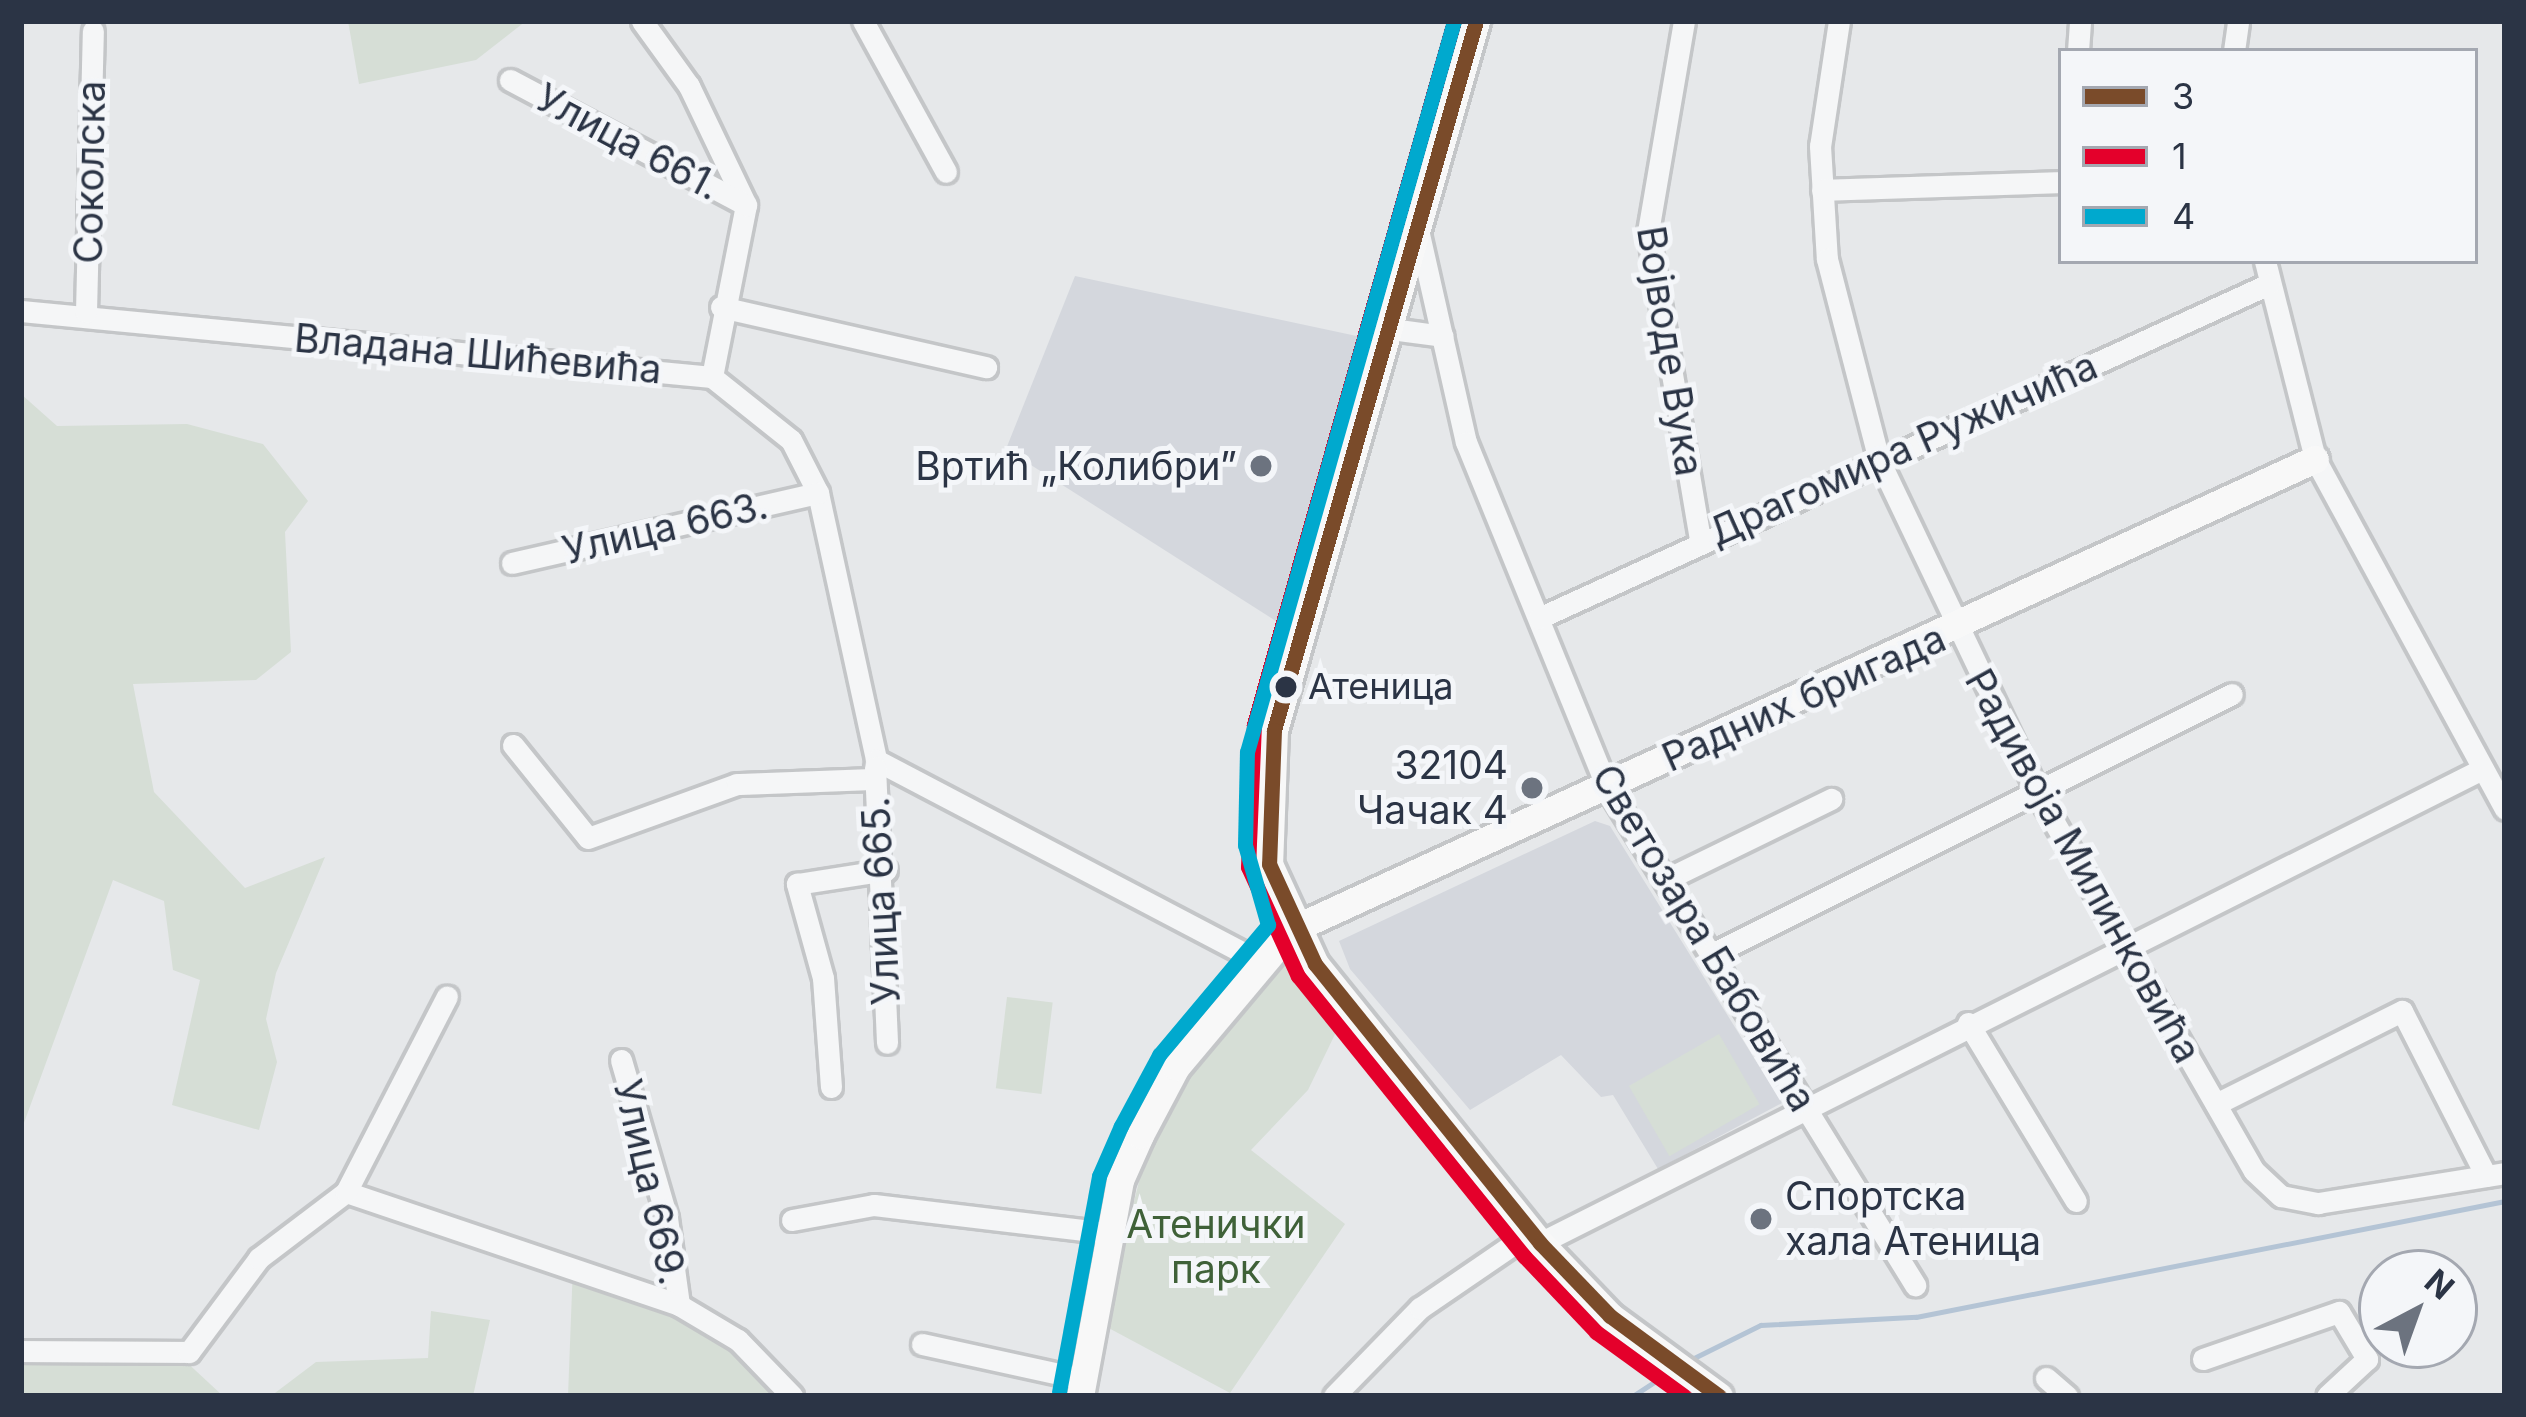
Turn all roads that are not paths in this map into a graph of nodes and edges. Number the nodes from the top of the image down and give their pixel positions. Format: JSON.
{"nodes":[{"id":1,"x":642,"y":21,"type":"edge"},
{"id":2,"x":863,"y":21,"type":"edge"},
{"id":3,"x":1475,"y":21,"type":"edge"},
{"id":4,"x":1684,"y":21,"type":"edge"},
{"id":5,"x":1839,"y":21,"type":"edge"},
{"id":6,"x":93,"y":31,"type":"dead end"},
{"id":7,"x":510,"y":80,"type":"dead end"},
{"id":8,"x":946,"y":172,"type":"dead end"},
{"id":9,"x":2058,"y":182,"type":"edge"},
{"id":10,"x":1822,"y":190,"type":"junction"},
{"id":11,"x":746,"y":205,"type":"junction"},
{"id":12,"x":1419,"y":234,"type":"junction"},
{"id":13,"x":2267,"y":272,"type":"edge"},
{"id":14,"x":721,"y":307,"type":"junction"},
{"id":15,"x":21,"y":311,"type":"edge"},
{"id":16,"x":86,"y":313,"type":"junction"},
{"id":17,"x":1391,"y":329,"type":"junction"},
{"id":18,"x":1443,"y":336,"type":"junction"},
{"id":19,"x":986,"y":367,"type":"dead end"},
{"id":20,"x":712,"y":377,"type":"junction"},
{"id":21,"x":2314,"y":459,"type":"junction"},
{"id":22,"x":1879,"y":460,"type":"junction"},
{"id":23,"x":818,"y":493,"type":"junction"},
{"id":24,"x":1700,"y":541,"type":"junction"},
{"id":25,"x":512,"y":563,"type":"dead end"},
{"id":26,"x":1539,"y":618,"type":"junction"},
{"id":27,"x":1953,"y":632,"type":"junction"},
{"id":28,"x":2232,"y":694,"type":"dead end"},
{"id":29,"x":513,"y":745,"type":"dead end"},
{"id":30,"x":2482,"y":769,"type":"junction"},
{"id":31,"x":875,"y":770,"type":"junction"},
{"id":32,"x":1607,"y":787,"type":"junction"},
{"id":33,"x":2038,"y":794,"type":"junction"},
{"id":34,"x":1831,"y":799,"type":"dead end"},
{"id":35,"x":2505,"y":809,"type":"edge"},
{"id":36,"x":886,"y":871,"type":"junction"},
{"id":37,"x":1665,"y":880,"type":"junction"},
{"id":38,"x":1291,"y":930,"type":"junction"},
{"id":39,"x":2125,"y":945,"type":"junction"},
{"id":40,"x":1712,"y":954,"type":"junction"},
{"id":41,"x":1263,"y":963,"type":"junction"},
{"id":42,"x":447,"y":995,"type":"dead end"},
{"id":43,"x":1968,"y":1023,"type":"junction"},
{"id":44,"x":887,"y":1042,"type":"dead end"},
{"id":45,"x":622,"y":1060,"type":"dead end"},
{"id":46,"x":831,"y":1087,"type":"dead end"},
{"id":47,"x":2216,"y":1104,"type":"junction"},
{"id":48,"x":1805,"y":1107,"type":"junction"},
{"id":49,"x":2495,"y":1174,"type":"edge"},
{"id":50,"x":346,"y":1192,"type":"junction"},
{"id":51,"x":2076,"y":1201,"type":"dead end"},
{"id":52,"x":792,"y":1220,"type":"dead end"},
{"id":53,"x":1109,"y":1233,"type":"junction"},
{"id":54,"x":1536,"y":1238,"type":"junction"},
{"id":55,"x":1915,"y":1285,"type":"dead end"},
{"id":56,"x":679,"y":1305,"type":"junction"},
{"id":57,"x":922,"y":1344,"type":"dead end"},
{"id":58,"x":21,"y":1351,"type":"edge"},
{"id":59,"x":2203,"y":1359,"type":"dead end"},
{"id":60,"x":2046,"y":1378,"type":"dead end"},
{"id":61,"x":1081,"y":1387,"type":"edge"},
{"id":62,"x":1706,"y":1391,"type":"edge"},
{"id":63,"x":792,"y":1396,"type":"edge"},
{"id":64,"x":1334,"y":1396,"type":"edge"},
{"id":65,"x":2067,"y":1396,"type":"edge"},
{"id":66,"x":2327,"y":1396,"type":"edge"}],
"edges":[{"from":1,"to":11,"type":"street","name":"Улица 661."},
{"from":2,"to":8,"type":"street"},
{"from":3,"to":12,"type":"street"},
{"from":4,"to":24,"type":"street","name":"Војводе Вука"},
{"from":5,"to":10,"type":"street","name":"Радивоја Милинковића"},
{"from":6,"to":16,"type":"street","name":"Соколска"},
{"from":7,"to":11,"type":"street","name":"Улица 661."},
{"from":9,"to":10,"type":"street"},
{"from":10,"to":22,"type":"street","name":"Радивоја Милинковића"},
{"from":11,"to":14,"type":"street","name":"Улица 661."},
{"from":12,"to":17,"type":"street"},
{"from":12,"to":18,"type":"street","name":"Светозара Бабовића"},
{"from":13,"to":21,"type":"street"},
{"from":13,"to":22,"type":"street","name":"Драгомира Ружичића"},
{"from":14,"to":19,"type":"street"},
{"from":14,"to":20,"type":"street","name":"Улица 661."},
{"from":15,"to":16,"type":"street","name":"Владана Шићевића"},
{"from":16,"to":20,"type":"street","name":"Владана Шићевића"},
{"from":17,"to":18,"type":"street"},
{"from":17,"to":38,"type":"street"},
{"from":18,"to":26,"type":"street","name":"Светозара Бабовића"},
{"from":20,"to":23,"type":"street","name":"Владана Шићевића"},
{"from":21,"to":27,"type":"street","name":"Радних бригада"},
{"from":21,"to":30,"type":"street"},
{"from":22,"to":24,"type":"street","name":"Драгомира Ружичића"},
{"from":22,"to":27,"type":"street","name":"Радивоја Милинковића"},
{"from":23,"to":25,"type":"street","name":"Улица 663."},
{"from":23,"to":31,"type":"street","name":"Владана Шићевића"},
{"from":24,"to":26,"type":"street","name":"Драгомира Ружичића"},
{"from":26,"to":32,"type":"street","name":"Светозара Бабовића"},
{"from":27,"to":32,"type":"street","name":"Радних бригада"},
{"from":27,"to":33,"type":"street","name":"Радивоја Милинковића"},
{"from":28,"to":33,"type":"street"},
{"from":29,"to":31,"type":"street"},
{"from":30,"to":35,"type":"street"},
{"from":30,"to":39,"type":"street"},
{"from":31,"to":36,"type":"street","name":"Улица 665."},
{"from":31,"to":41,"type":"street"},
{"from":32,"to":37,"type":"street","name":"Светозара Бабовића"},
{"from":32,"to":38,"type":"street","name":"Радних бригада"},
{"from":33,"to":39,"type":"street","name":"Радивоја Милинковића"},
{"from":33,"to":40,"type":"street"},
{"from":34,"to":37,"type":"street"},
{"from":36,"to":44,"type":"street","name":"Улица 665."},
{"from":36,"to":46,"type":"street"},
{"from":37,"to":40,"type":"street","name":"Светозара Бабовића"},
{"from":38,"to":41,"type":"street"},
{"from":38,"to":54,"type":"street"},
{"from":39,"to":43,"type":"street"},
{"from":39,"to":47,"type":"street","name":"Радивоја Милинковића"},
{"from":40,"to":48,"type":"street","name":"Светозара Бабовића"},
{"from":41,"to":53,"type":"street"},
{"from":42,"to":50,"type":"street"},
{"from":43,"to":48,"type":"street"},
{"from":43,"to":51,"type":"street"},
{"from":45,"to":56,"type":"street","name":"Улица 669."},
{"from":47,"to":49,"type":"street","name":"Радивоја Милинковића"},
{"from":47,"to":49,"type":"street"},
{"from":48,"to":54,"type":"street"},
{"from":48,"to":55,"type":"street","name":"Светозара Бабовића"},
{"from":50,"to":56,"type":"street"},
{"from":50,"to":58,"type":"street"},
{"from":52,"to":53,"type":"street"},
{"from":53,"to":61,"type":"street"},
{"from":54,"to":62,"type":"street"},
{"from":54,"to":64,"type":"street"},
{"from":56,"to":63,"type":"street"},
{"from":57,"to":61,"type":"street"},
{"from":59,"to":66,"type":"street"},
{"from":60,"to":65,"type":"street"}]}
